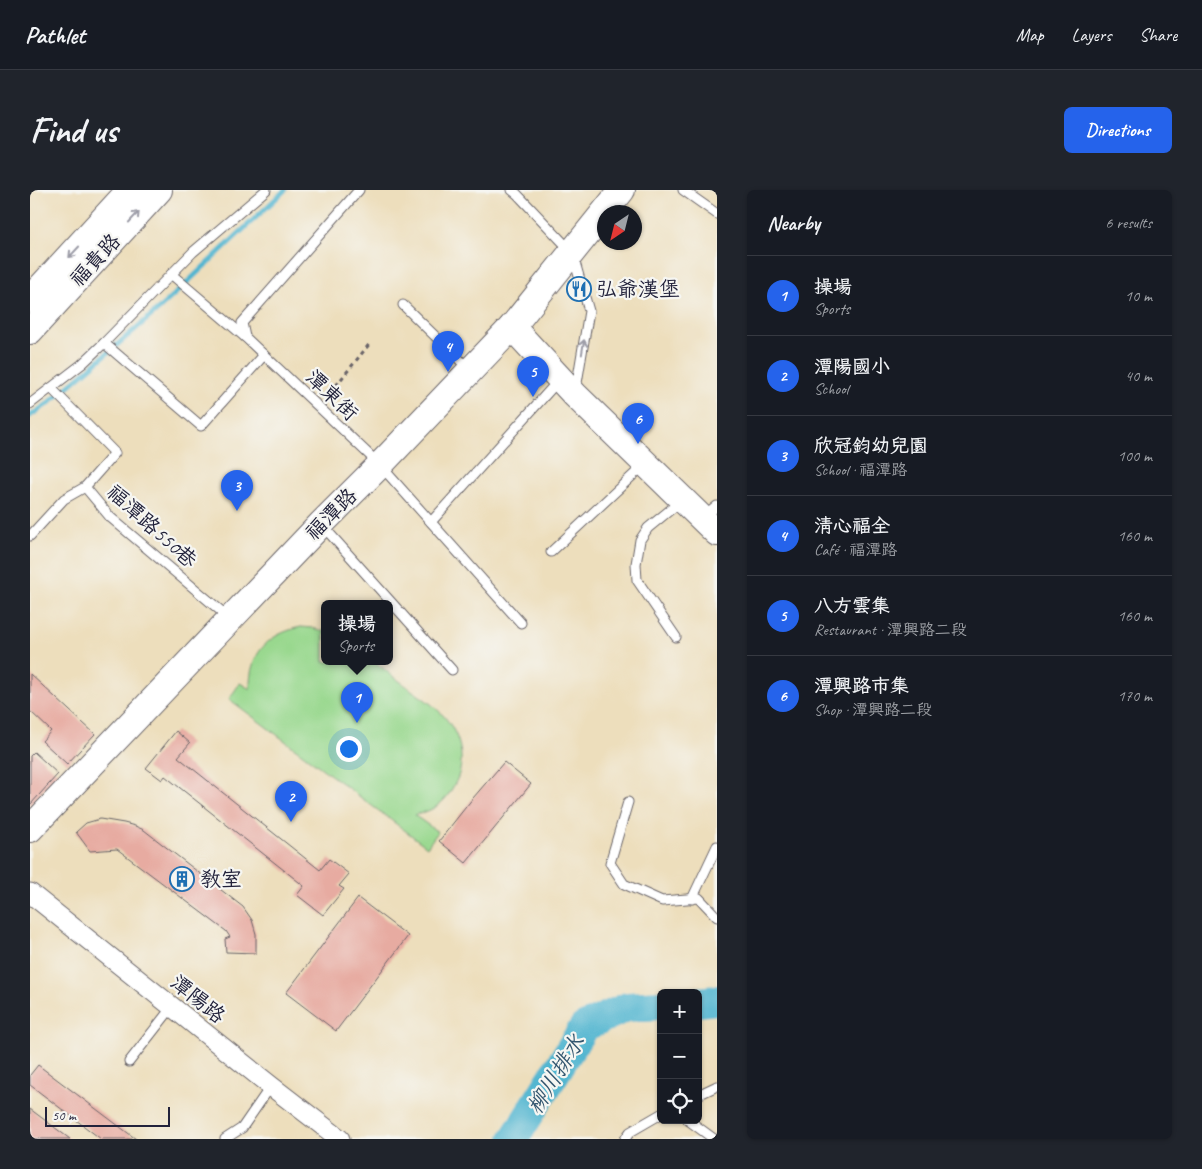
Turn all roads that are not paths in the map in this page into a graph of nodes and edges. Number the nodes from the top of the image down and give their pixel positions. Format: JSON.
{"nodes":[{"id":1,"x":130,"y":190,"type":"edge"},
{"id":2,"x":159,"y":190,"type":"edge"},
{"id":3,"x":266,"y":190,"type":"edge"},
{"id":4,"x":359,"y":190,"type":"edge"},
{"id":5,"x":512,"y":190,"type":"edge"},
{"id":6,"x":622,"y":190,"type":"edge"},
{"id":7,"x":683,"y":190,"type":"edge"},
{"id":8,"x":717,"y":214,"type":"edge"},
{"id":9,"x":572,"y":252,"type":"junction"},
{"id":10,"x":171,"y":274,"type":"junction"},
{"id":11,"x":30,"y":299,"type":"edge"},
{"id":12,"x":403,"y":305,"type":"dead end"},
{"id":13,"x":512,"y":327,"type":"junction"},
{"id":14,"x":30,"y":331,"type":"edge"},
{"id":15,"x":245,"y":336,"type":"junction"},
{"id":16,"x":104,"y":343,"type":"junction"},
{"id":17,"x":264,"y":355,"type":"junction"},
{"id":18,"x":470,"y":370,"type":"junction"},
{"id":19,"x":567,"y":387,"type":"junction"},
{"id":20,"x":50,"y":388,"type":"junction"},
{"id":21,"x":30,"y":404,"type":"edge"},
{"id":22,"x":645,"y":464,"type":"junction"},
{"id":23,"x":380,"y":465,"type":"junction"},
{"id":24,"x":85,"y":487,"type":"junction"},
{"id":25,"x":682,"y":500,"type":"junction"},
{"id":26,"x":712,"y":519,"type":"edge"},
{"id":27,"x":431,"y":522,"type":"junction"},
{"id":28,"x":321,"y":524,"type":"junction"},
{"id":29,"x":30,"y":536,"type":"edge"},
{"id":30,"x":552,"y":552,"type":"dead end"},
{"id":31,"x":389,"y":600,"type":"edge"},
{"id":32,"x":393,"y":604,"type":"edge"},
{"id":33,"x":230,"y":619,"type":"junction"},
{"id":34,"x":522,"y":623,"type":"dead end"},
{"id":35,"x":676,"y":637,"type":"dead end"},
{"id":36,"x":452,"y":670,"type":"dead end"},
{"id":37,"x":628,"y":802,"type":"dead end"},
{"id":38,"x":30,"y":829,"type":"edge"},
{"id":39,"x":717,"y":846,"type":"edge"},
{"id":40,"x":30,"y":893,"type":"edge"},
{"id":41,"x":692,"y":899,"type":"junction"},
{"id":42,"x":717,"y":917,"type":"edge"},
{"id":43,"x":172,"y":1007,"type":"junction"},
{"id":44,"x":129,"y":1062,"type":"dead end"},
{"id":45,"x":271,"y":1086,"type":"junction"},
{"id":46,"x":717,"y":1086,"type":"edge"},
{"id":47,"x":702,"y":1093,"type":"edge"},
{"id":48,"x":657,"y":1116,"type":"edge"},
{"id":49,"x":693,"y":1124,"type":"edge"},
{"id":50,"x":225,"y":1139,"type":"edge"},
{"id":51,"x":340,"y":1139,"type":"edge"},
{"id":52,"x":625,"y":1139,"type":"edge"},
{"id":53,"x":714,"y":1139,"type":"edge"}],
"edges":[{"from":1,"to":11,"type":"street","name":"福貴路","one_way":true},
{"from":14,"to":2,"type":"street","name":"福貴路","one_way":true},
{"from":3,"to":10,"type":"lane"},
{"from":4,"to":15,"type":"lane"},
{"from":5,"to":9,"type":"lane"},
{"from":6,"to":9,"type":"street","name":"福潭路"},
{"from":7,"to":8,"type":"lane"},
{"from":9,"to":13,"type":"street","name":"福潭路"},
{"from":19,"to":9,"type":"lane","one_way":true},
{"from":10,"to":15,"type":"lane","name":"潭東街"},
{"from":10,"to":16,"type":"lane"},
{"from":12,"to":18,"type":"lane"},
{"from":13,"to":18,"type":"street","name":"福潭路"},
{"from":13,"to":19,"type":"street"},
{"from":15,"to":17,"type":"lane","name":"潭東街"},
{"from":16,"to":17,"type":"lane"},
{"from":16,"to":20,"type":"lane"},
{"from":17,"to":23,"type":"lane","name":"潭東街"},
{"from":18,"to":23,"type":"street","name":"福潭路"},
{"from":19,"to":22,"type":"street"},
{"from":19,"to":27,"type":"lane"},
{"from":20,"to":21,"type":"lane"},
{"from":20,"to":24,"type":"lane"},
{"from":22,"to":25,"type":"street"},
{"from":22,"to":30,"type":"lane"},
{"from":23,"to":27,"type":"lane","name":"潭東街"},
{"from":23,"to":28,"type":"street","name":"福潭路"},
{"from":24,"to":29,"type":"lane","name":"福潭路550巷"},
{"from":24,"to":33,"type":"lane","name":"福潭路550巷"},
{"from":25,"to":26,"type":"street"},
{"from":25,"to":35,"type":"lane"},
{"from":27,"to":34,"type":"lane","name":"潭東街"},
{"from":28,"to":31,"type":"lane"},
{"from":28,"to":33,"type":"street","name":"福潭路"},
{"from":32,"to":36,"type":"lane"},
{"from":33,"to":38,"type":"street","name":"福潭路"},
{"from":37,"to":41,"type":"lane"},
{"from":39,"to":41,"type":"lane"},
{"from":40,"to":43,"type":"street","name":"潭陽路"},
{"from":41,"to":42,"type":"lane"},
{"from":43,"to":44,"type":"lane"},
{"from":43,"to":45,"type":"street","name":"潭陽路"},
{"from":45,"to":50,"type":"lane"},
{"from":45,"to":51,"type":"street","name":"潭陽路"},
{"from":46,"to":47,"type":"lane"},
{"from":48,"to":52,"type":"lane"},
{"from":49,"to":53,"type":"lane"}]}
